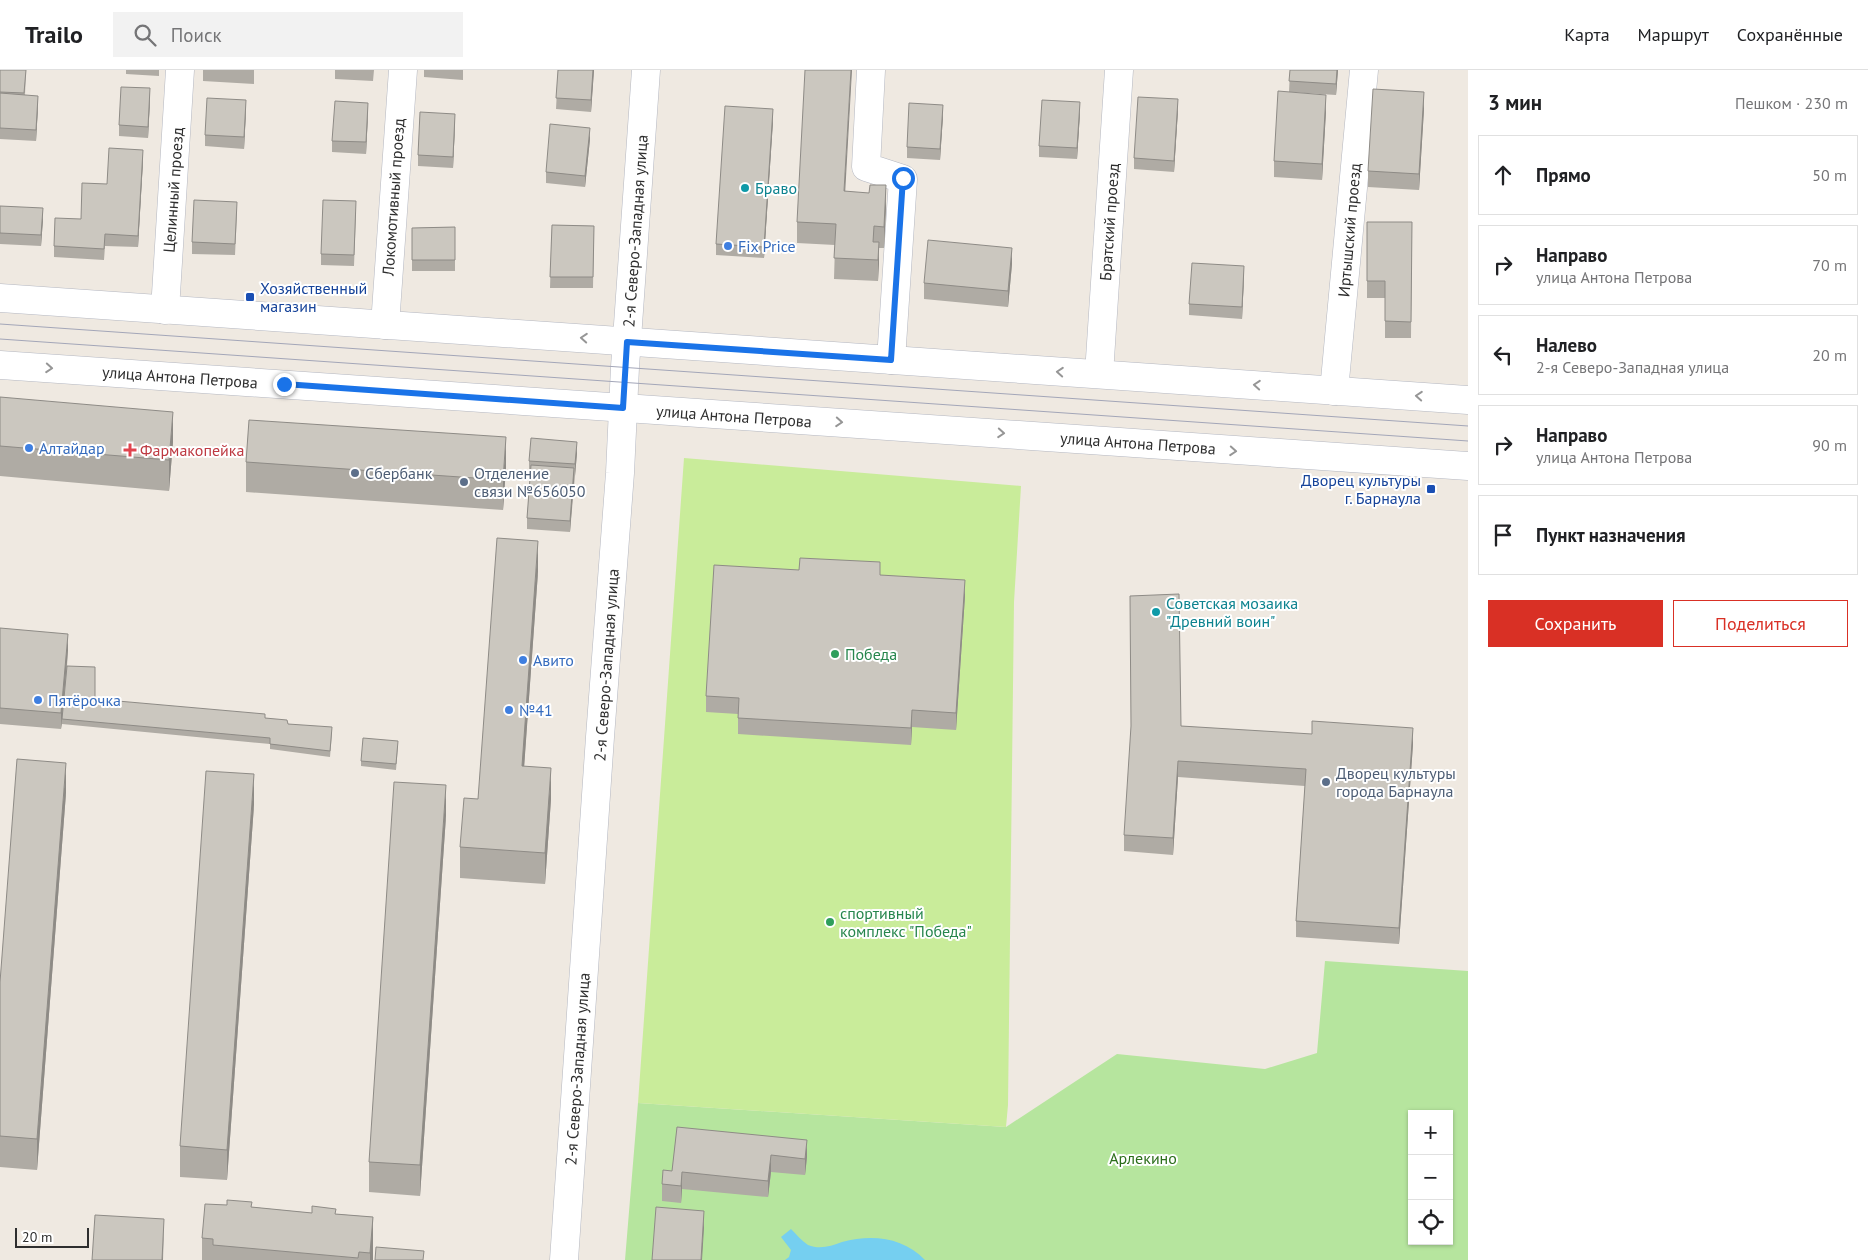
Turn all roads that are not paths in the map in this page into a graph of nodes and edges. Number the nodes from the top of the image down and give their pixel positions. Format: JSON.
{"nodes":[{"id":1,"x":180,"y":70,"type":"edge"},
{"id":2,"x":403,"y":70,"type":"edge"},
{"id":3,"x":646,"y":70,"type":"edge"},
{"id":4,"x":871,"y":70,"type":"edge"},
{"id":5,"x":1119,"y":70,"type":"edge"},
{"id":6,"x":1364,"y":70,"type":"edge"},
{"id":7,"x":0,"y":298,"type":"edge"},
{"id":8,"x":165,"y":310,"type":"junction"},
{"id":9,"x":385,"y":325,"type":"junction"},
{"id":10,"x":627,"y":342,"type":"junction"},
{"id":11,"x":891,"y":360,"type":"junction"},
{"id":12,"x":0,"y":365,"type":"edge"},
{"id":13,"x":1099,"y":374,"type":"junction"},
{"id":14,"x":1334,"y":390,"type":"junction"},
{"id":15,"x":1468,"y":400,"type":"edge"},
{"id":16,"x":623,"y":408,"type":"junction"},
{"id":17,"x":1468,"y":466,"type":"edge"},
{"id":18,"x":564,"y":1260,"type":"edge"}],
"edges":[{"from":1,"to":8,"type":"main road","name":"Целинный проезд"},
{"from":2,"to":9,"type":"main road","name":"Локомотивный проезд"},
{"from":3,"to":10,"type":"main road","name":"2-я Северо-Западная улица"},
{"from":4,"to":11,"type":"main road"},
{"from":5,"to":13,"type":"main road","name":"Братский проезд"},
{"from":6,"to":14,"type":"main road","name":"Иртышский проезд"},
{"from":7,"to":8,"type":"main road"},
{"from":8,"to":9,"type":"main road"},
{"from":10,"to":9,"type":"main road","one_way":true},
{"from":10,"to":11,"type":"main road"},
{"from":10,"to":16,"type":"main road","name":"2-я Северо-Западная улица"},
{"from":13,"to":11,"type":"main road","one_way":true},
{"from":12,"to":16,"type":"main road","name":"улица Антона Петрова","one_way":true},
{"from":14,"to":13,"type":"main road","one_way":true},
{"from":15,"to":14,"type":"main road","one_way":true},
{"from":16,"to":17,"type":"main road","name":"улица Антона Петрова","one_way":true},
{"from":16,"to":18,"type":"main road","name":"2-я Северо-Западная улица"}]}
